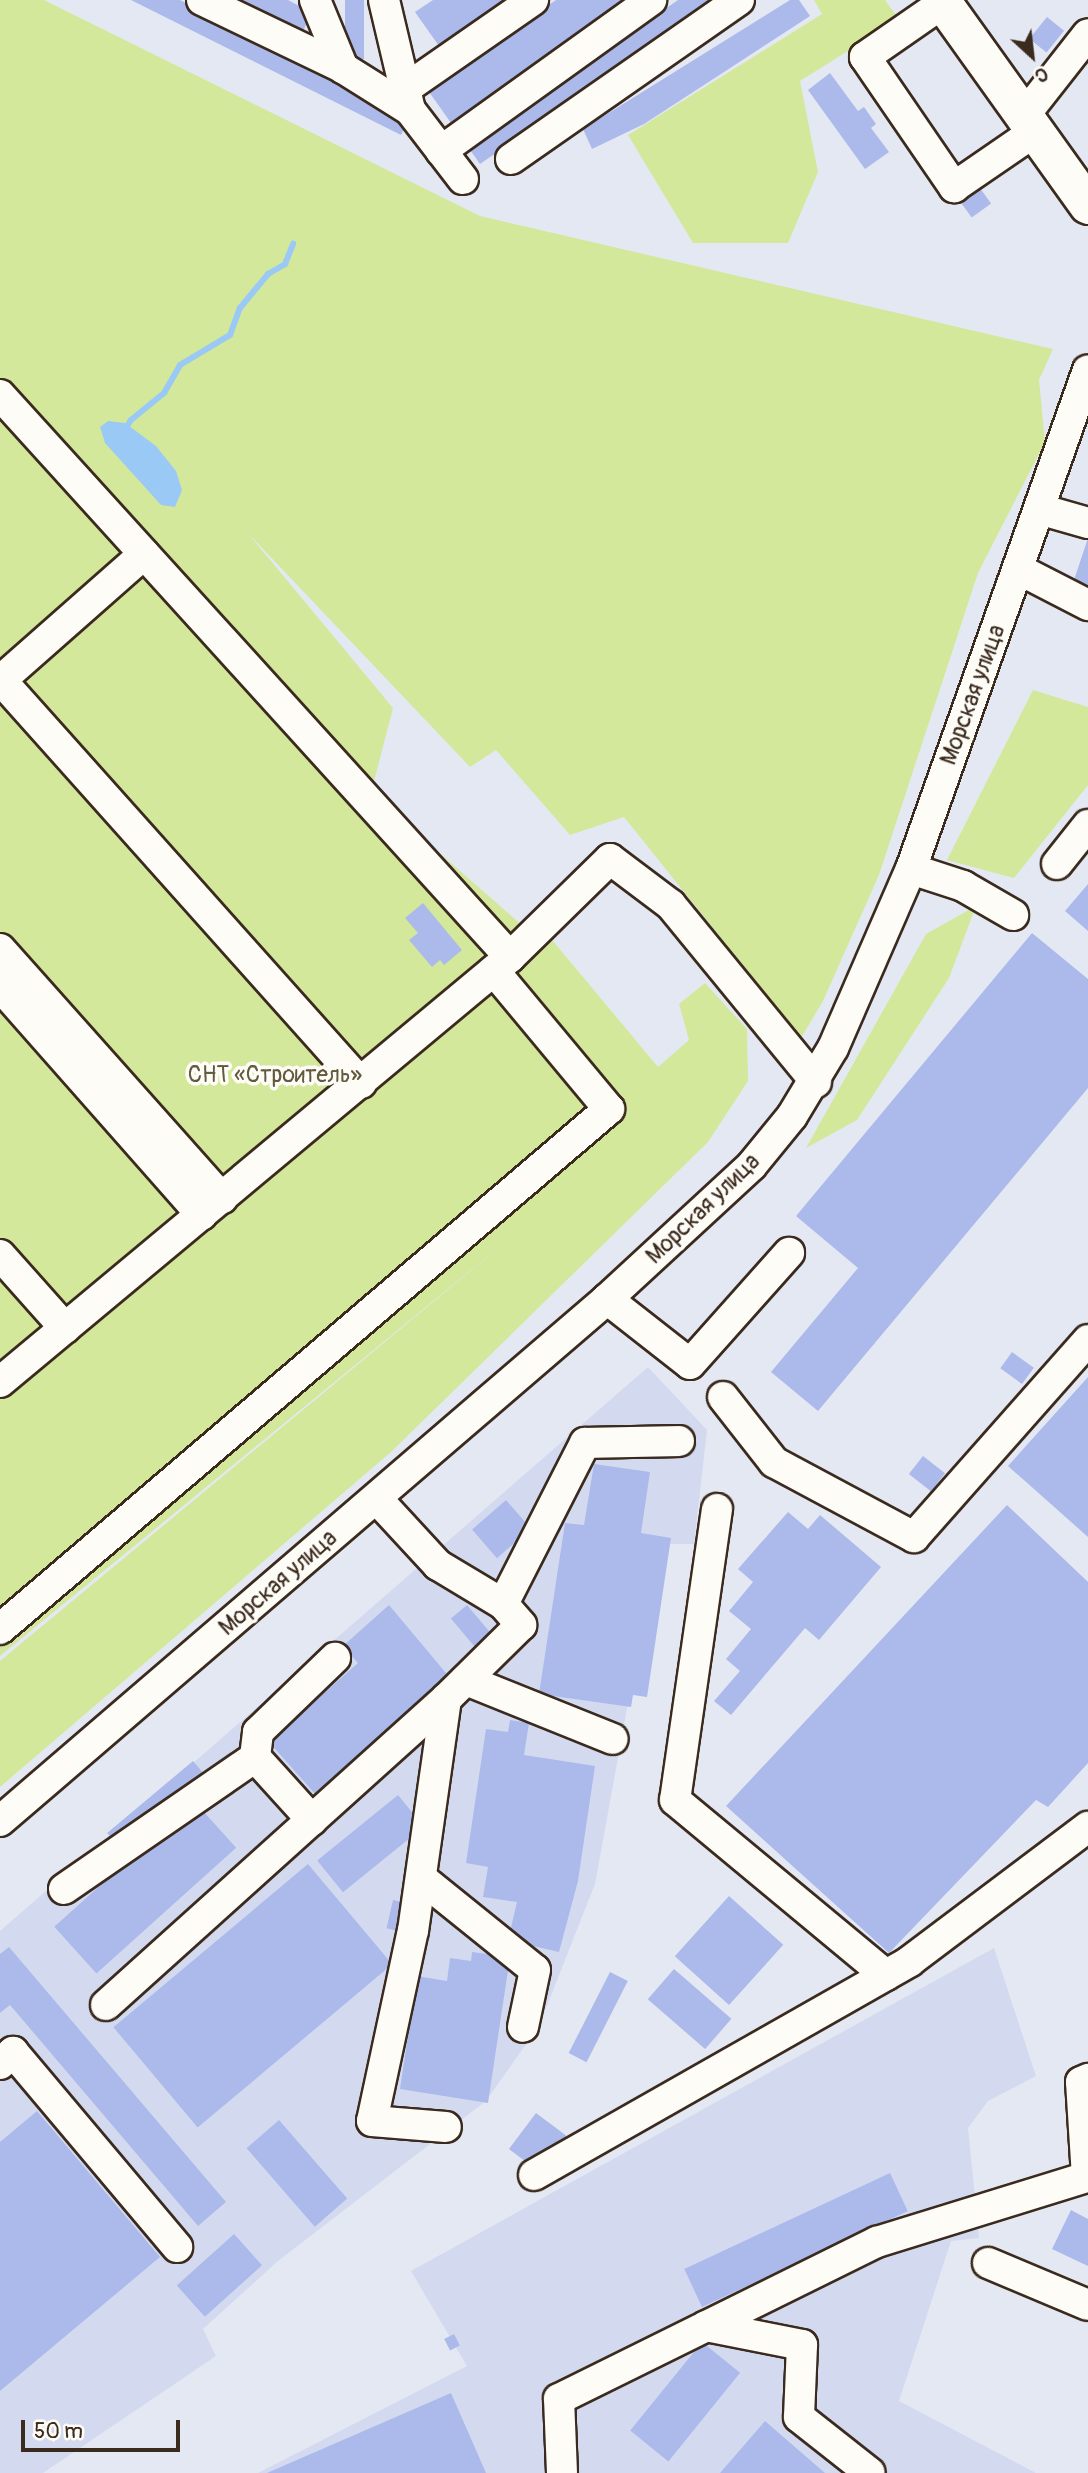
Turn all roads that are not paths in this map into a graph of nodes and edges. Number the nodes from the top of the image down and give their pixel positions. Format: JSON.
{"nodes":[{"id":1,"x":202,"y":0,"type":"edge"},
{"id":2,"x":315,"y":0,"type":"edge"},
{"id":3,"x":533,"y":0,"type":"edge"},
{"id":4,"x":651,"y":0,"type":"edge"},
{"id":5,"x":739,"y":0,"type":"edge"},
{"id":6,"x":942,"y":1,"type":"edge"},
{"id":7,"x":393,"y":5,"type":"edge"},
{"id":8,"x":1088,"y":34,"type":"edge"},
{"id":9,"x":343,"y":68,"type":"junction"},
{"id":10,"x":407,"y":100,"type":"junction"},
{"id":11,"x":1028,"y":124,"type":"junction"},
{"id":12,"x":441,"y":151,"type":"junction"},
{"id":13,"x":511,"y":159,"type":"dead end"},
{"id":14,"x":463,"y":179,"type":"dead end"},
{"id":15,"x":1088,"y":205,"type":"edge"},
{"id":16,"x":1088,"y":370,"type":"edge"},
{"id":17,"x":0,"y":395,"type":"edge"},
{"id":18,"x":1039,"y":509,"type":"junction"},
{"id":19,"x":1088,"y":523,"type":"edge"},
{"id":20,"x":144,"y":554,"type":"junction"},
{"id":21,"x":1017,"y":569,"type":"junction"},
{"id":22,"x":1088,"y":605,"type":"edge"},
{"id":23,"x":0,"y":680,"type":"edge"},
{"id":24,"x":1088,"y":825,"type":"edge"},
{"id":25,"x":1057,"y":864,"type":"dead end"},
{"id":26,"x":911,"y":869,"type":"junction"},
{"id":27,"x":1013,"y":915,"type":"dead end"},
{"id":28,"x":0,"y":949,"type":"edge"},
{"id":29,"x":502,"y":964,"type":"junction"},
{"id":30,"x":0,"y":986,"type":"edge"},
{"id":31,"x":816,"y":1082,"type":"junction"},
{"id":32,"x":361,"y":1083,"type":"junction"},
{"id":33,"x":212,"y":1206,"type":"junction"},
{"id":34,"x":789,"y":1253,"type":"dead end"},
{"id":35,"x":0,"y":1255,"type":"edge"},
{"id":36,"x":607,"y":1299,"type":"junction"},
{"id":37,"x":65,"y":1328,"type":"junction"},
{"id":38,"x":1088,"y":1340,"type":"edge"},
{"id":39,"x":0,"y":1382,"type":"edge"},
{"id":40,"x":723,"y":1397,"type":"dead end"},
{"id":41,"x":679,"y":1441,"type":"dead end"},
{"id":42,"x":377,"y":1499,"type":"junction"},
{"id":43,"x":717,"y":1509,"type":"dead end"},
{"id":44,"x":503,"y":1604,"type":"junction"},
{"id":45,"x":0,"y":1629,"type":"edge"},
{"id":46,"x":335,"y":1658,"type":"dead end"},
{"id":47,"x":456,"y":1689,"type":"junction"},
{"id":48,"x":613,"y":1739,"type":"dead end"},
{"id":49,"x":255,"y":1757,"type":"junction"},
{"id":50,"x":312,"y":1820,"type":"junction"},
{"id":51,"x":0,"y":1821,"type":"edge"},
{"id":52,"x":1088,"y":1827,"type":"edge"},
{"id":53,"x":421,"y":1878,"type":"junction"},
{"id":54,"x":64,"y":1889,"type":"dead end"},
{"id":55,"x":886,"y":1975,"type":"junction"},
{"id":56,"x":106,"y":2005,"type":"dead end"},
{"id":57,"x":523,"y":2027,"type":"dead end"},
{"id":58,"x":0,"y":2064,"type":"edge"},
{"id":59,"x":1088,"y":2079,"type":"edge"},
{"id":60,"x":446,"y":2127,"type":"dead end"},
{"id":61,"x":534,"y":2175,"type":"dead end"},
{"id":62,"x":1088,"y":2177,"type":"edge"},
{"id":63,"x":177,"y":2247,"type":"dead end"},
{"id":64,"x":989,"y":2263,"type":"dead end"},
{"id":65,"x":1088,"y":2305,"type":"edge"},
{"id":66,"x":706,"y":2326,"type":"junction"},
{"id":67,"x":562,"y":2473,"type":"edge"},
{"id":68,"x":870,"y":2473,"type":"edge"}],
"edges":[{"from":1,"to":9,"type":"street"},
{"from":2,"to":9,"type":"street"},
{"from":3,"to":10,"type":"street"},
{"from":4,"to":12,"type":"street"},
{"from":5,"to":13,"type":"street"},
{"from":6,"to":11,"type":"main road"},
{"from":6,"to":11,"type":"street"},
{"from":7,"to":10,"type":"street"},
{"from":8,"to":11,"type":"street"},
{"from":9,"to":10,"type":"street"},
{"from":10,"to":12,"type":"street"},
{"from":11,"to":15,"type":"main road"},
{"from":12,"to":14,"type":"street"},
{"from":16,"to":18,"type":"street","name":"Морская улица"},
{"from":17,"to":20,"type":"street"},
{"from":18,"to":19,"type":"street"},
{"from":18,"to":21,"type":"street","name":"Морская улица"},
{"from":20,"to":23,"type":"street"},
{"from":20,"to":29,"type":"street"},
{"from":21,"to":22,"type":"street"},
{"from":21,"to":26,"type":"street","name":"Морская улица"},
{"from":23,"to":32,"type":"street"},
{"from":24,"to":25,"type":"street"},
{"from":26,"to":27,"type":"street"},
{"from":26,"to":31,"type":"street","name":"Морская улица"},
{"from":28,"to":33,"type":"street"},
{"from":29,"to":31,"type":"street"},
{"from":29,"to":32,"type":"street"},
{"from":29,"to":45,"type":"street"},
{"from":30,"to":33,"type":"street"},
{"from":31,"to":36,"type":"street","name":"Морская улица"},
{"from":32,"to":33,"type":"street"},
{"from":33,"to":37,"type":"street"},
{"from":34,"to":36,"type":"street"},
{"from":35,"to":37,"type":"street"},
{"from":36,"to":42,"type":"street","name":"Морская улица"},
{"from":37,"to":39,"type":"street"},
{"from":38,"to":40,"type":"street"},
{"from":41,"to":44,"type":"street"},
{"from":42,"to":44,"type":"street"},
{"from":42,"to":51,"type":"street","name":"Морская улица"},
{"from":43,"to":55,"type":"street"},
{"from":44,"to":47,"type":"street"},
{"from":46,"to":49,"type":"street"},
{"from":47,"to":48,"type":"street"},
{"from":47,"to":50,"type":"street"},
{"from":47,"to":53,"type":"street"},
{"from":49,"to":50,"type":"street"},
{"from":49,"to":54,"type":"street"},
{"from":50,"to":56,"type":"street"},
{"from":52,"to":55,"type":"street"},
{"from":53,"to":57,"type":"street"},
{"from":53,"to":60,"type":"street"},
{"from":55,"to":61,"type":"street"},
{"from":58,"to":63,"type":"street"},
{"from":59,"to":62,"type":"street"},
{"from":62,"to":66,"type":"street"},
{"from":64,"to":65,"type":"street"},
{"from":66,"to":67,"type":"street"},
{"from":66,"to":68,"type":"street"}]}
